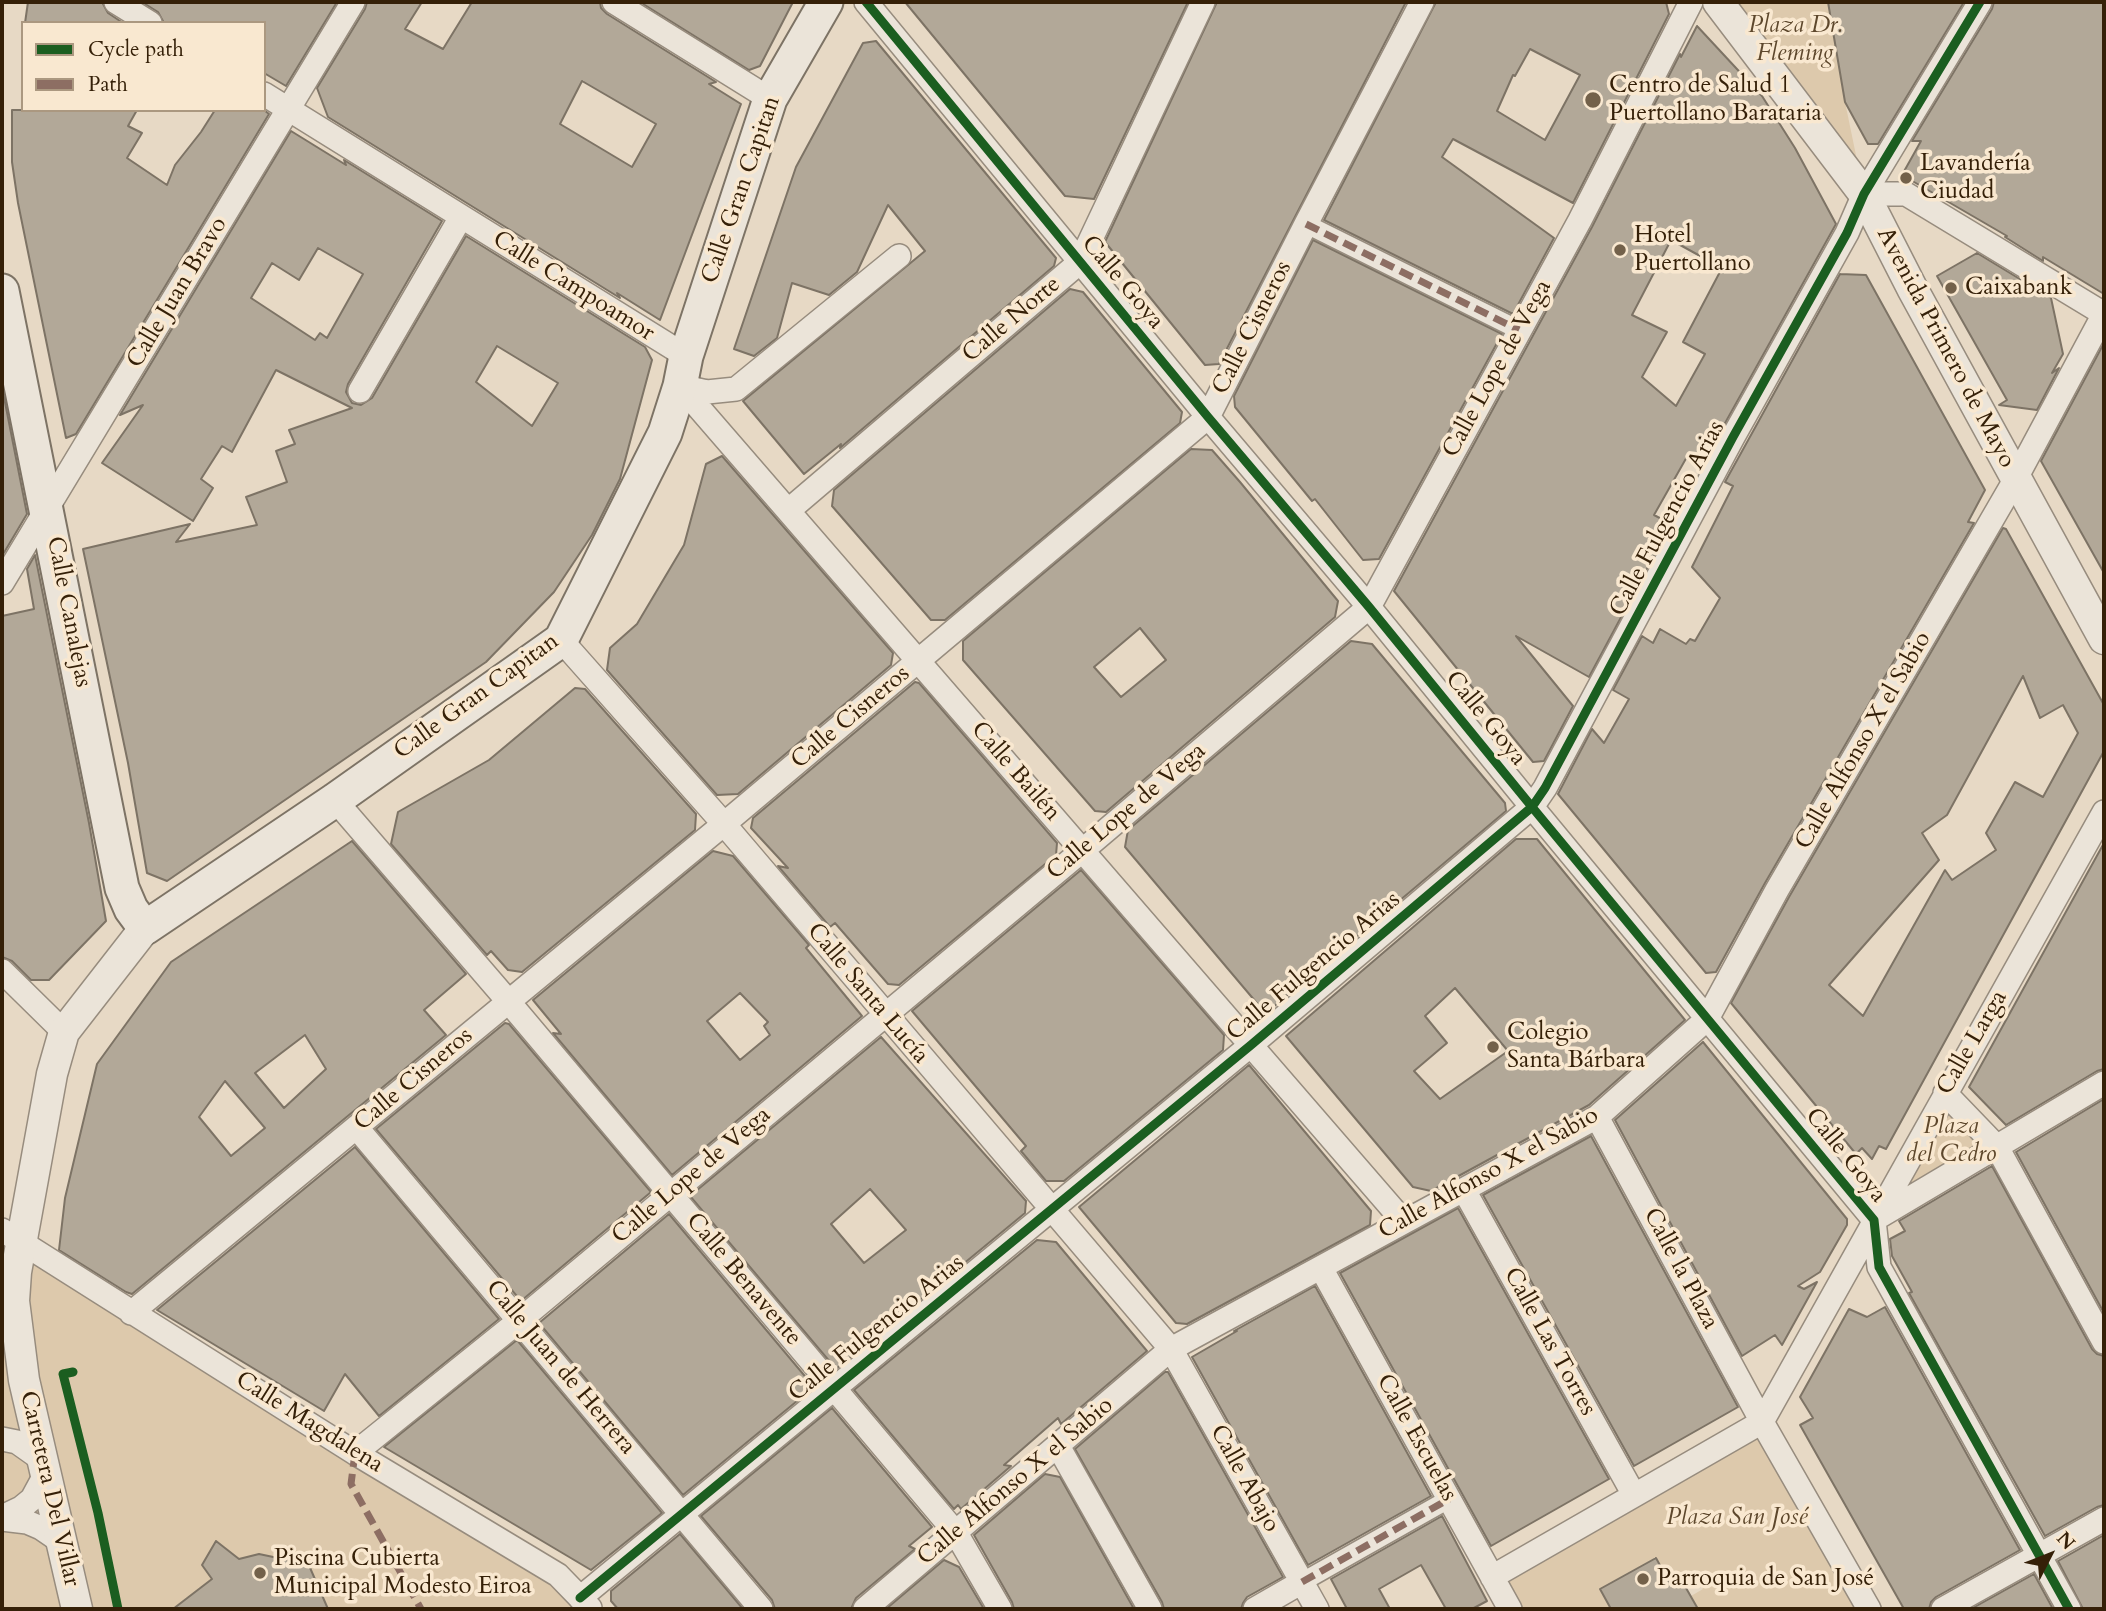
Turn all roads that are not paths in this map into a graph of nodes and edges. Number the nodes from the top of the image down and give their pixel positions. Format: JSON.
{"nodes":[{"id":1,"x":116,"y":2,"type":"edge"},
{"id":2,"x":353,"y":2,"type":"edge"},
{"id":3,"x":614,"y":2,"type":"edge"},
{"id":4,"x":826,"y":2,"type":"edge"},
{"id":5,"x":866,"y":2,"type":"edge"},
{"id":6,"x":1203,"y":2,"type":"edge"},
{"id":7,"x":1423,"y":2,"type":"edge"},
{"id":8,"x":1691,"y":2,"type":"edge"},
{"id":9,"x":1718,"y":2,"type":"edge"},
{"id":10,"x":1980,"y":2,"type":"edge"},
{"id":11,"x":147,"y":21,"type":"edge"},
{"id":12,"x":266,"y":95,"type":"edge"},
{"id":13,"x":769,"y":99,"type":"junction"},
{"id":14,"x":289,"y":109,"type":"junction"},
{"id":15,"x":1864,"y":194,"type":"junction"},
{"id":16,"x":461,"y":217,"type":"junction"},
{"id":17,"x":1306,"y":224,"type":"junction"},
{"id":18,"x":899,"y":256,"type":"dead end"},
{"id":19,"x":1080,"y":262,"type":"junction"},
{"id":20,"x":2,"y":291,"type":"edge"},
{"id":21,"x":2104,"y":314,"type":"edge"},
{"id":22,"x":1519,"y":330,"type":"junction"},
{"id":23,"x":683,"y":371,"type":"junction"},
{"id":24,"x":360,"y":391,"type":"dead end"},
{"id":25,"x":1208,"y":417,"type":"junction"},
{"id":26,"x":2015,"y":480,"type":"junction"},
{"id":27,"x":47,"y":508,"type":"junction"},
{"id":28,"x":789,"y":510,"type":"junction"},
{"id":29,"x":2,"y":583,"type":"edge"},
{"id":30,"x":1369,"y":607,"type":"junction"},
{"id":31,"x":2104,"y":639,"type":"edge"},
{"id":32,"x":561,"y":640,"type":"junction"},
{"id":33,"x":919,"y":661,"type":"junction"},
{"id":34,"x":335,"y":800,"type":"junction"},
{"id":35,"x":1532,"y":807,"type":"junction"},
{"id":36,"x":2104,"y":812,"type":"edge"},
{"id":37,"x":724,"y":824,"type":"junction"},
{"id":38,"x":1083,"y":850,"type":"junction"},
{"id":39,"x":145,"y":928,"type":"junction"},
{"id":40,"x":2,"y":971,"type":"edge"},
{"id":41,"x":508,"y":1001,"type":"junction"},
{"id":42,"x":884,"y":1014,"type":"junction"},
{"id":43,"x":1707,"y":1019,"type":"junction"},
{"id":44,"x":64,"y":1032,"type":"junction"},
{"id":45,"x":1251,"y":1045,"type":"junction"},
{"id":46,"x":2104,"y":1083,"type":"edge"},
{"id":47,"x":1945,"y":1093,"type":"junction"},
{"id":48,"x":1598,"y":1117,"type":"junction"},
{"id":49,"x":357,"y":1128,"type":"junction"},
{"id":50,"x":1997,"y":1147,"type":"junction"},
{"id":51,"x":1464,"y":1190,"type":"junction"},
{"id":52,"x":670,"y":1194,"type":"junction"},
{"id":53,"x":1052,"y":1210,"type":"junction"},
{"id":54,"x":1874,"y":1220,"type":"junction"},
{"id":55,"x":1404,"y":1223,"type":"junction"},
{"id":56,"x":11,"y":1237,"type":"edge"},
{"id":57,"x":1321,"y":1268,"type":"junction"},
{"id":58,"x":14,"y":1301,"type":"junction"},
{"id":59,"x":131,"y":1313,"type":"junction"},
{"id":60,"x":520,"y":1320,"type":"junction"},
{"id":61,"x":2,"y":1327,"type":"edge"},
{"id":62,"x":2104,"y":1342,"type":"edge"},
{"id":63,"x":1171,"y":1349,"type":"junction"},
{"id":64,"x":834,"y":1389,"type":"junction"},
{"id":65,"x":1762,"y":1422,"type":"junction"},
{"id":66,"x":2,"y":1439,"type":"edge"},
{"id":67,"x":1058,"y":1446,"type":"junction"},
{"id":68,"x":355,"y":1452,"type":"junction"},
{"id":69,"x":43,"y":1467,"type":"junction"},
{"id":70,"x":1634,"y":1495,"type":"junction"},
{"id":71,"x":1449,"y":1499,"type":"junction"},
{"id":72,"x":682,"y":1514,"type":"junction"},
{"id":73,"x":2,"y":1518,"type":"edge"},
{"id":74,"x":2104,"y":1519,"type":"edge"},
{"id":75,"x":956,"y":1533,"type":"junction"},
{"id":76,"x":60,"y":1541,"type":"junction"},
{"id":77,"x":2040,"y":1555,"type":"junction"},
{"id":78,"x":1492,"y":1577,"type":"junction"},
{"id":79,"x":1302,"y":1582,"type":"junction"},
{"id":80,"x":585,"y":1604,"type":"edge"},
{"id":81,"x":77,"y":1609,"type":"edge"},
{"id":82,"x":761,"y":1609,"type":"edge"},
{"id":83,"x":865,"y":1609,"type":"edge"},
{"id":84,"x":1000,"y":1609,"type":"edge"},
{"id":85,"x":1150,"y":1609,"type":"edge"},
{"id":86,"x":1255,"y":1609,"type":"edge"},
{"id":87,"x":1317,"y":1609,"type":"edge"},
{"id":88,"x":1510,"y":1609,"type":"edge"},
{"id":89,"x":1869,"y":1609,"type":"edge"},
{"id":90,"x":1943,"y":1609,"type":"edge"},
{"id":91,"x":2069,"y":1609,"type":"edge"}],
"edges":[{"from":1,"to":11,"type":"street"},
{"from":2,"to":14,"type":"street","name":"Calle Juan Bravo"},
{"from":3,"to":13,"type":"street"},
{"from":4,"to":13,"type":"main road","name":"Calle Gran Capitan"},
{"from":5,"to":19,"type":"street","name":"Calle Goya"},
{"from":6,"to":19,"type":"street","name":"Calle Norte"},
{"from":7,"to":17,"type":"street","name":"Calle Cisneros"},
{"from":8,"to":22,"type":"street","name":"Calle Lope de Vega"},
{"from":9,"to":15,"type":"street","name":"Avenida Primero de Mayo"},
{"from":10,"to":15,"type":"street","name":"Calle Fulgencio Arias"},
{"from":12,"to":14,"type":"street","name":"Calle Campoamor"},
{"from":13,"to":23,"type":"main road","name":"Calle Gran Capitan"},
{"from":14,"to":16,"type":"street","name":"Calle Campoamor"},
{"from":14,"to":27,"type":"street","name":"Calle Juan Bravo"},
{"from":15,"to":21,"type":"street"},
{"from":15,"to":26,"type":"street","name":"Avenida Primero de Mayo"},
{"from":15,"to":35,"type":"street","name":"Calle Fulgencio Arias"},
{"from":16,"to":23,"type":"street","name":"Calle Campoamor"},
{"from":16,"to":24,"type":"street"},
{"from":17,"to":22,"type":"street"},
{"from":17,"to":25,"type":"street","name":"Calle Cisneros"},
{"from":18,"to":23,"type":"street"},
{"from":19,"to":25,"type":"street","name":"Calle Goya"},
{"from":19,"to":28,"type":"street","name":"Calle Norte"},
{"from":20,"to":27,"type":"main road","name":"Calle Canalejas"},
{"from":21,"to":26,"type":"street","name":"Calle Alfonso X el Sabio"},
{"from":22,"to":30,"type":"street","name":"Calle Lope de Vega"},
{"from":23,"to":28,"type":"street","name":"Calle Bailén"},
{"from":23,"to":32,"type":"main road","name":"Calle Gran Capitan"},
{"from":25,"to":30,"type":"street","name":"Calle Goya"},
{"from":25,"to":33,"type":"street","name":"Calle Cisneros"},
{"from":26,"to":31,"type":"street","name":"Avenida Primero de Mayo"},
{"from":26,"to":43,"type":"street","name":"Calle Alfonso X el Sabio"},
{"from":27,"to":29,"type":"street","name":"Calle Juan Bravo"},
{"from":27,"to":39,"type":"main road","name":"Calle Canalejas"},
{"from":28,"to":33,"type":"street","name":"Calle Bailén"},
{"from":30,"to":35,"type":"street","name":"Calle Goya"},
{"from":30,"to":38,"type":"street","name":"Calle Lope de Vega"},
{"from":32,"to":34,"type":"main road","name":"Calle Gran Capitan"},
{"from":32,"to":37,"type":"street","name":"Calle Santa Lucía"},
{"from":33,"to":37,"type":"street","name":"Calle Cisneros"},
{"from":33,"to":38,"type":"street","name":"Calle Bailén"},
{"from":34,"to":39,"type":"main road","name":"Calle Gran Capitan"},
{"from":34,"to":41,"type":"street","name":"Calle Benavente"},
{"from":35,"to":43,"type":"street","name":"Calle Goya"},
{"from":35,"to":45,"type":"street","name":"Calle Fulgencio Arias"},
{"from":36,"to":47,"type":"street","name":"Calle Larga"},
{"from":37,"to":41,"type":"street","name":"Calle Cisneros"},
{"from":37,"to":42,"type":"street","name":"Calle Santa Lucía"},
{"from":38,"to":42,"type":"street","name":"Calle Lope de Vega"},
{"from":38,"to":45,"type":"street","name":"Calle Bailén"},
{"from":39,"to":44,"type":"street","name":"Calle Gran Capitan"},
{"from":40,"to":44,"type":"street"},
{"from":41,"to":49,"type":"street","name":"Calle Cisneros"},
{"from":41,"to":52,"type":"street","name":"Calle Benavente"},
{"from":42,"to":52,"type":"street","name":"Calle Lope de Vega"},
{"from":42,"to":53,"type":"street","name":"Calle Santa Lucía"},
{"from":43,"to":48,"type":"street","name":"Calle Alfonso X el Sabio"},
{"from":43,"to":54,"type":"street","name":"Calle Goya"},
{"from":44,"to":56,"type":"street","name":"Calle Gran Capitan"},
{"from":45,"to":53,"type":"street","name":"Calle Fulgencio Arias"},
{"from":45,"to":55,"type":"street","name":"Calle Bailén"},
{"from":46,"to":50,"type":"street"},
{"from":47,"to":50,"type":"street"},
{"from":47,"to":54,"type":"street","name":"Calle Larga"},
{"from":48,"to":51,"type":"street","name":"Calle Alfonso X el Sabio"},
{"from":48,"to":65,"type":"street","name":"Calle la Plaza"},
{"from":49,"to":59,"type":"street","name":"Calle Cisneros"},
{"from":49,"to":60,"type":"street","name":"Calle Juan de Herrera"},
{"from":50,"to":54,"type":"street"},
{"from":50,"to":62,"type":"street"},
{"from":51,"to":55,"type":"street","name":"Calle Alfonso X el Sabio"},
{"from":51,"to":70,"type":"street","name":"Calle Las Torres"},
{"from":52,"to":60,"type":"street","name":"Calle Lope de Vega"},
{"from":52,"to":64,"type":"street","name":"Calle Benavente"},
{"from":53,"to":63,"type":"street","name":"Calle Santa Lucía"},
{"from":53,"to":64,"type":"street","name":"Calle Fulgencio Arias"},
{"from":54,"to":65,"type":"street","name":"Calle Larga"},
{"from":54,"to":77,"type":"street","name":"Calle Goya"},
{"from":55,"to":57,"type":"street","name":"Calle Alfonso X el Sabio"},
{"from":56,"to":58,"type":"street","name":"Carretera Del Villar"},
{"from":56,"to":59,"type":"street","name":"Calle Magdalena"},
{"from":57,"to":63,"type":"street","name":"Calle Alfonso X el Sabio"},
{"from":57,"to":71,"type":"street","name":"Calle Escuelas"},
{"from":58,"to":61,"type":"street"},
{"from":58,"to":69,"type":"street","name":"Carretera Del Villar"},
{"from":59,"to":68,"type":"street","name":"Calle Magdalena"},
{"from":60,"to":68,"type":"street","name":"Calle Lope de Vega"},
{"from":60,"to":72,"type":"street","name":"Calle Juan de Herrera"},
{"from":63,"to":67,"type":"street","name":"Calle Alfonso X el Sabio"},
{"from":63,"to":79,"type":"street","name":"Calle Abajo"},
{"from":64,"to":72,"type":"street","name":"Calle Fulgencio Arias"},
{"from":64,"to":75,"type":"street","name":"Calle Benavente"},
{"from":65,"to":70,"type":"street"},
{"from":65,"to":89,"type":"street"},
{"from":66,"to":69,"type":"street"},
{"from":67,"to":75,"type":"street","name":"Calle Alfonso X el Sabio"},
{"from":67,"to":85,"type":"street"},
{"from":68,"to":80,"type":"street","name":"Calle Magdalena"},
{"from":69,"to":73,"type":"street"},
{"from":69,"to":76,"type":"street","name":"Carretera Del Villar"},
{"from":70,"to":78,"type":"street"},
{"from":71,"to":78,"type":"street","name":"Calle Escuelas"},
{"from":71,"to":79,"type":"street"},
{"from":72,"to":80,"type":"street","name":"Calle Fulgencio Arias"},
{"from":72,"to":82,"type":"street","name":"Calle Juan de Herrera"},
{"from":73,"to":76,"type":"street"},
{"from":74,"to":77,"type":"street"},
{"from":75,"to":83,"type":"street","name":"Calle Alfonso X el Sabio"},
{"from":75,"to":84,"type":"street","name":"Calle Benavente"},
{"from":76,"to":81,"type":"street","name":"Carretera Del Villar"},
{"from":77,"to":90,"type":"street"},
{"from":77,"to":91,"type":"street","name":"Calle Goya"},
{"from":78,"to":88,"type":"street","name":"Calle Escuelas"},
{"from":79,"to":86,"type":"street"},
{"from":79,"to":87,"type":"street","name":"Calle Abajo"}]}
